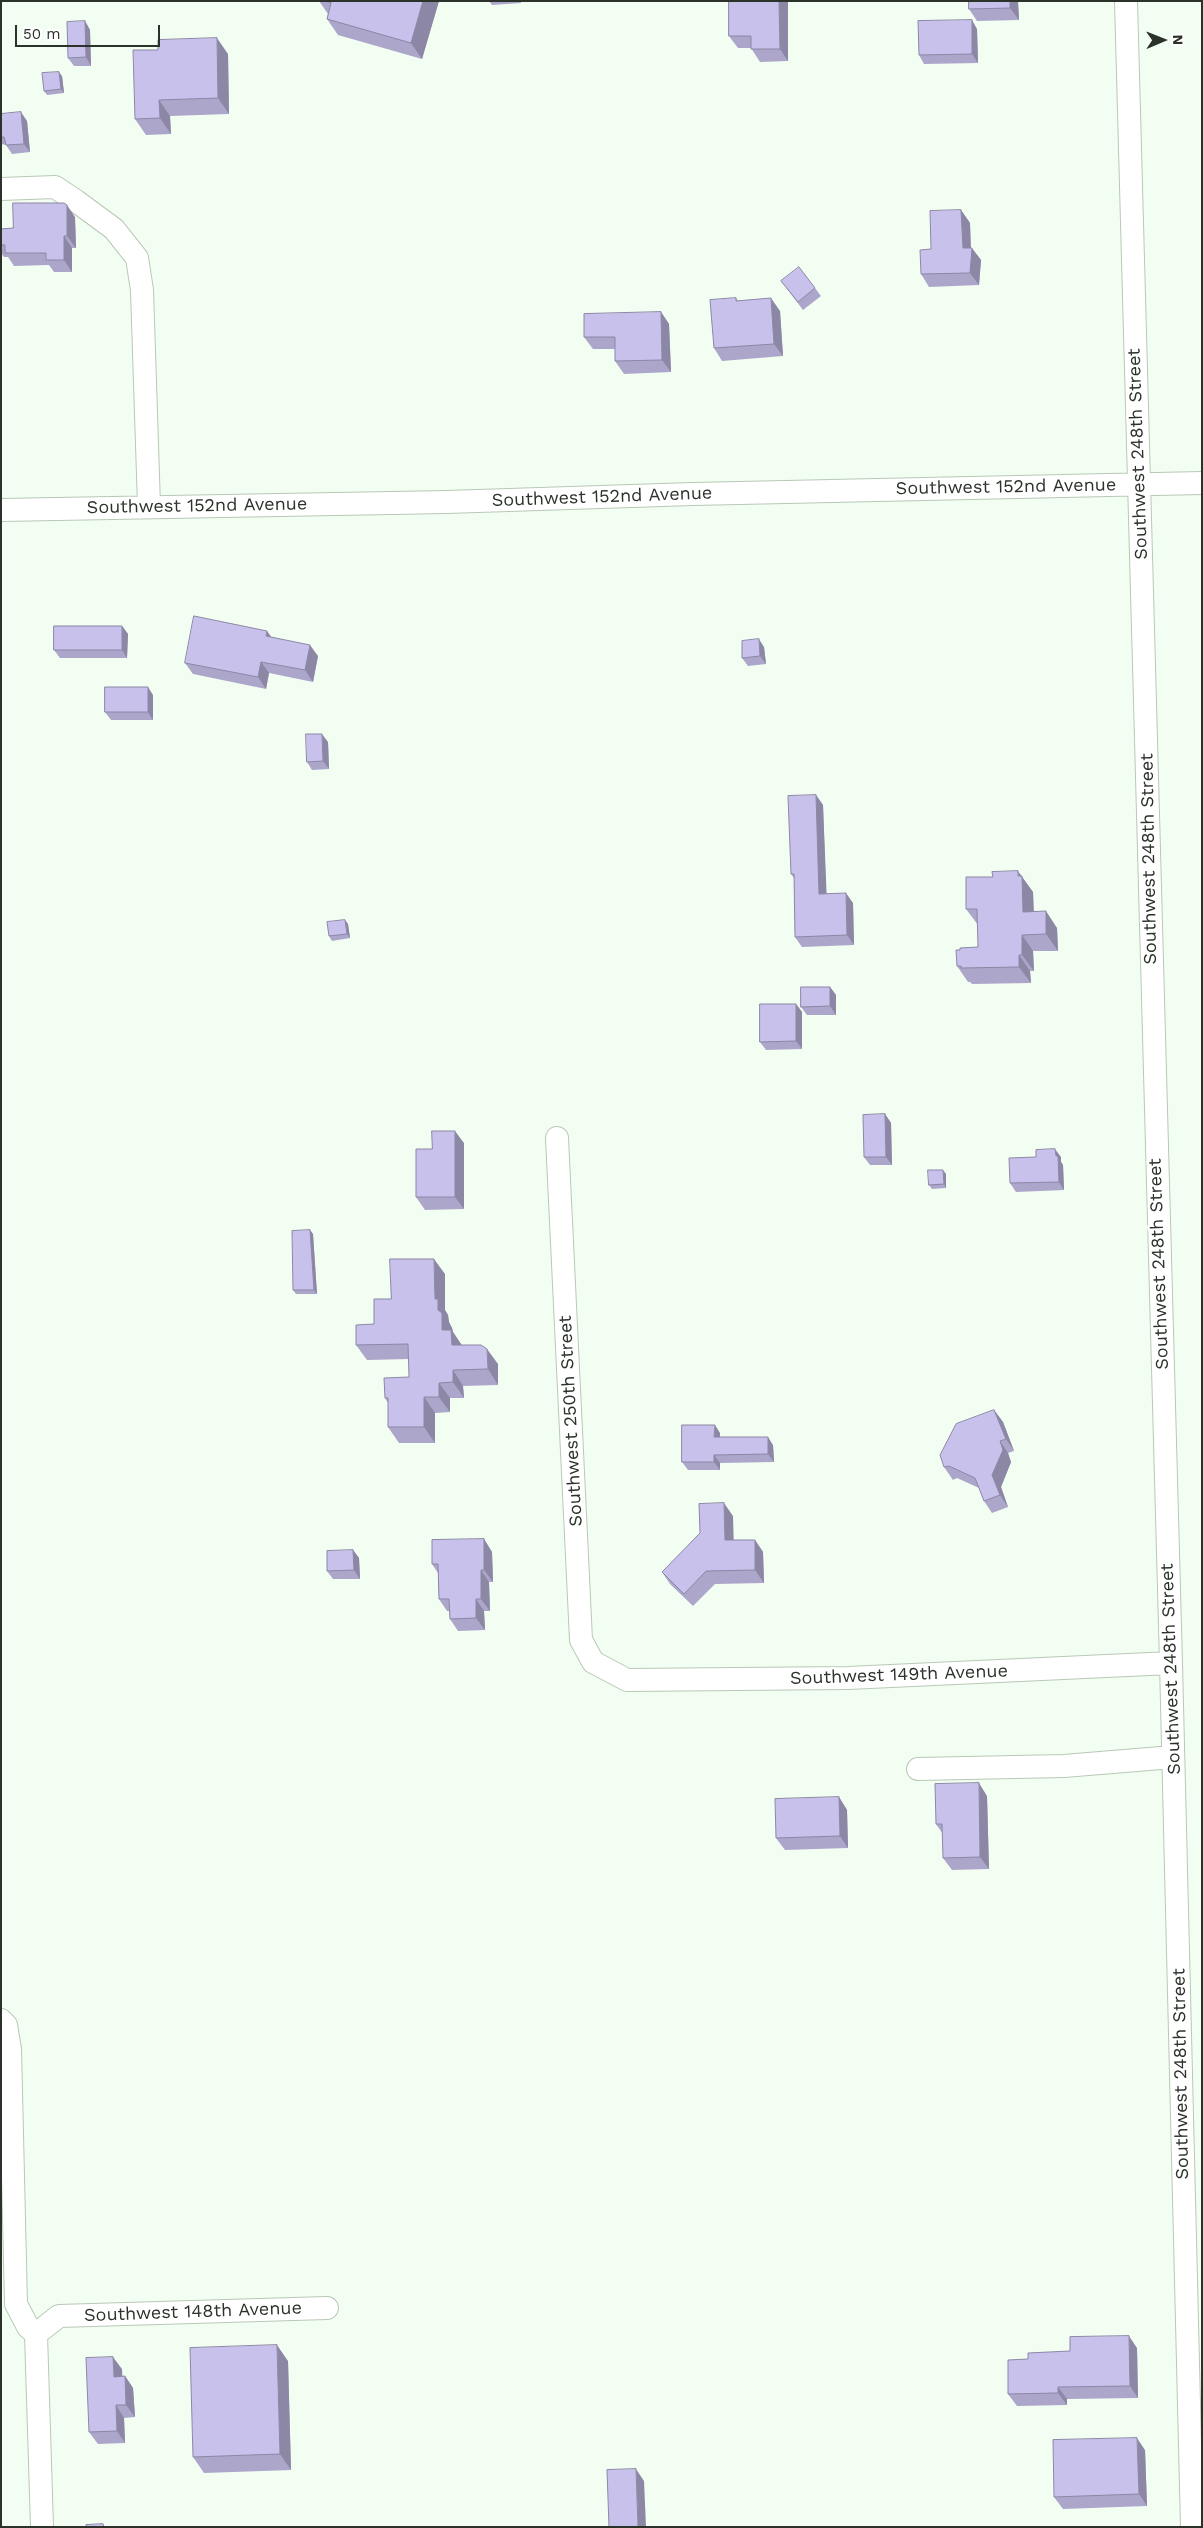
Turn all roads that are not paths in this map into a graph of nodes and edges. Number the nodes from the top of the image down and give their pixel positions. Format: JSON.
{"nodes":[{"id":1,"x":1126,"y":1,"type":"edge"},
{"id":2,"x":1,"y":189,"type":"edge"},
{"id":3,"x":1202,"y":483,"type":"edge"},
{"id":4,"x":1139,"y":484,"type":"junction"},
{"id":5,"x":149,"y":506,"type":"junction"},
{"id":6,"x":1,"y":510,"type":"edge"},
{"id":7,"x":557,"y":1138,"type":"dead end"},
{"id":8,"x":1171,"y":1663,"type":"junction"},
{"id":9,"x":627,"y":1680,"type":"joint"},
{"id":10,"x":1174,"y":1757,"type":"junction"},
{"id":11,"x":918,"y":1769,"type":"dead end"},
{"id":12,"x":1,"y":2020,"type":"edge"},
{"id":13,"x":327,"y":2308,"type":"dead end"},
{"id":14,"x":36,"y":2334,"type":"junction"},
{"id":15,"x":42,"y":2527,"type":"edge"},
{"id":16,"x":1192,"y":2527,"type":"edge"}],
"edges":[{"from":1,"to":4,"type":"street","name":"Southwest 248th Street"},
{"from":2,"to":5,"type":"street"},
{"from":3,"to":4,"type":"street","name":"Southwest 152nd Avenue"},
{"from":4,"to":5,"type":"street","name":"Southwest 152nd Avenue"},
{"from":4,"to":8,"type":"street","name":"Southwest 248th Street"},
{"from":5,"to":6,"type":"street","name":"Southwest 152nd Avenue"},
{"from":7,"to":9,"type":"street","name":"Southwest 250th Street"},
{"from":8,"to":9,"type":"street","name":"Southwest 149th Avenue"},
{"from":8,"to":10,"type":"street","name":"Southwest 248th Street"},
{"from":10,"to":11,"type":"street"},
{"from":10,"to":16,"type":"street","name":"Southwest 248th Street"},
{"from":12,"to":14,"type":"street"},
{"from":13,"to":14,"type":"street","name":"Southwest 148th Avenue"},
{"from":14,"to":15,"type":"street"}]}
